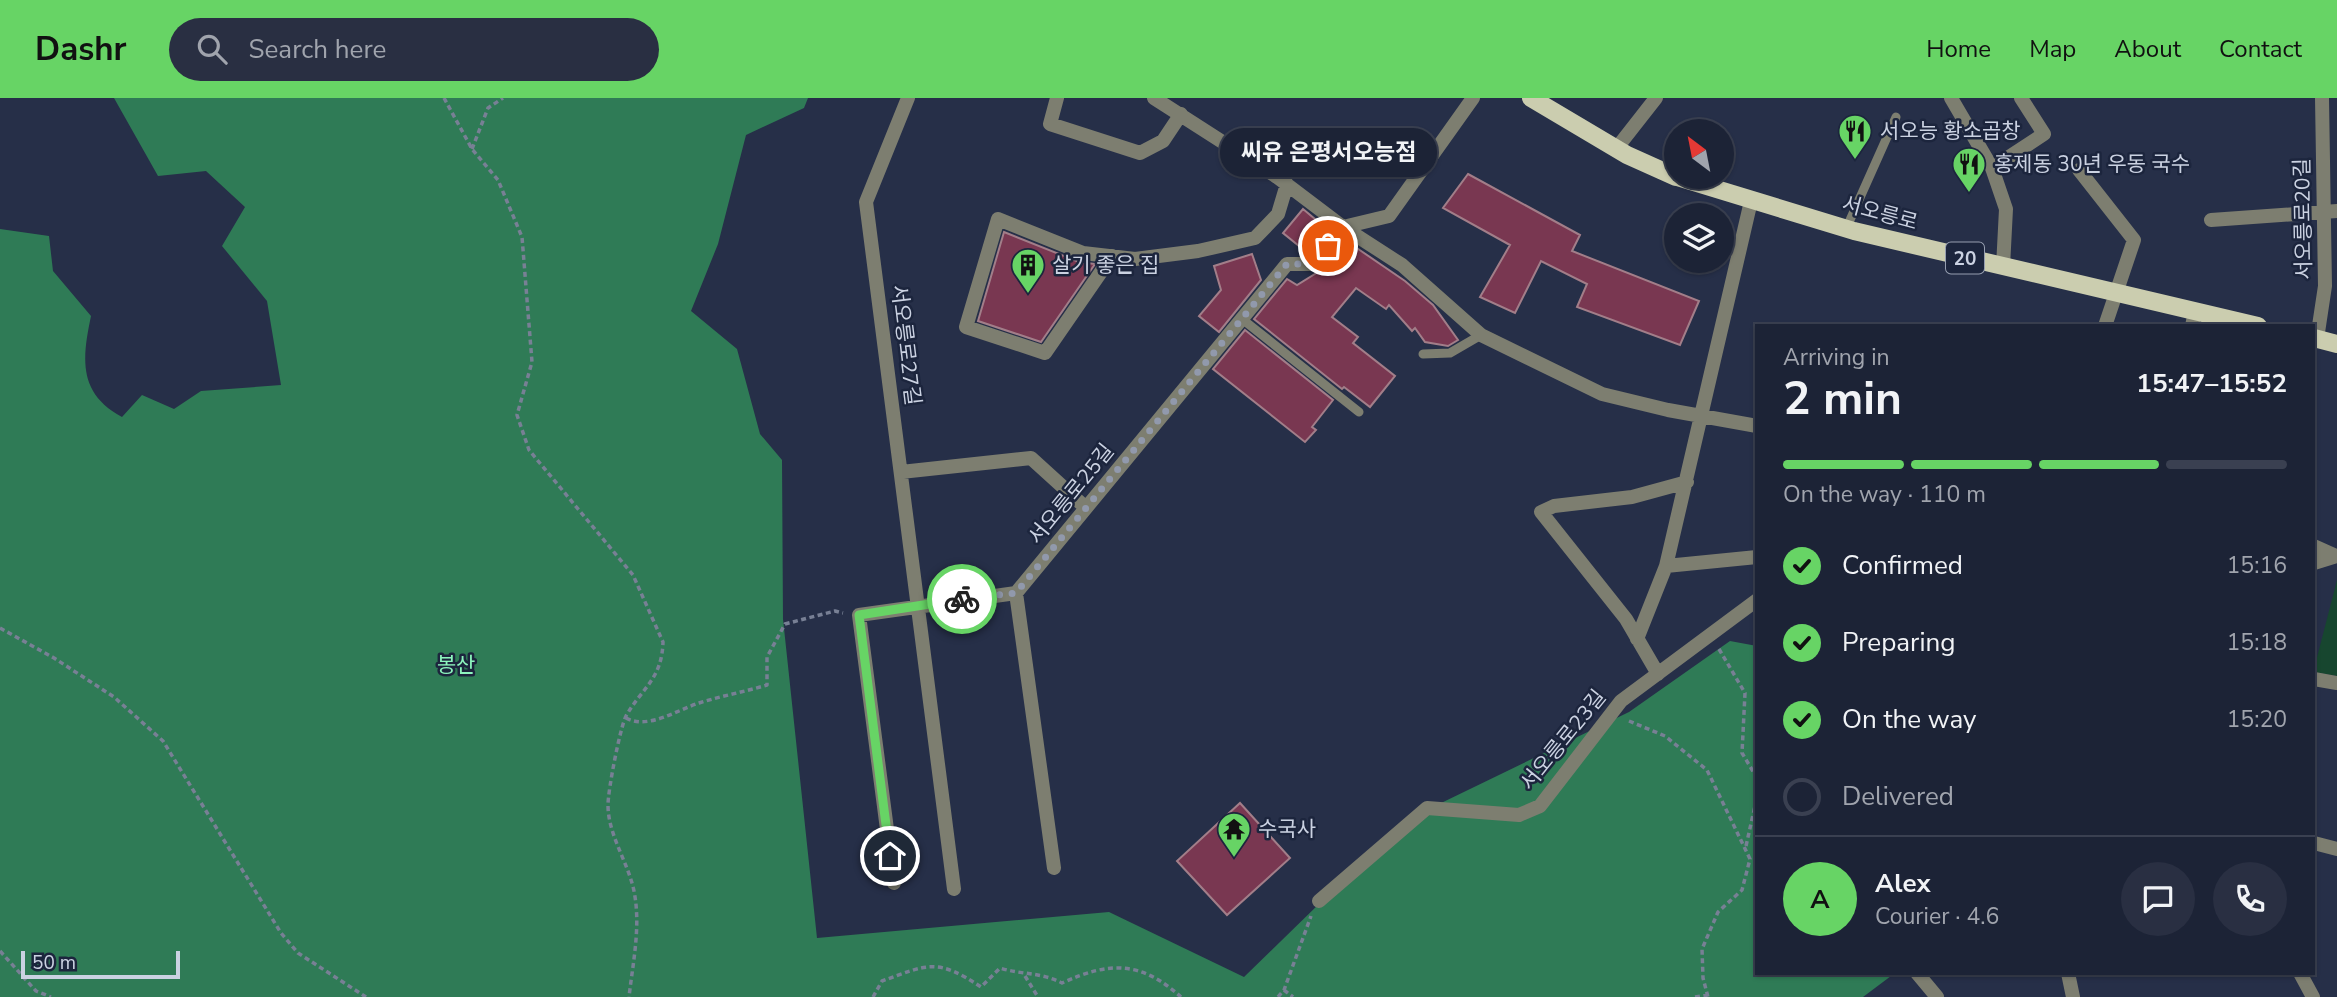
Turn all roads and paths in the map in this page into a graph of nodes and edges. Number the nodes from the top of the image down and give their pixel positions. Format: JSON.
{"nodes":[{"id":1,"x":444,"y":98,"type":"edge"},
{"id":2,"x":503,"y":98,"type":"edge"},
{"id":3,"x":908,"y":98,"type":"edge"},
{"id":4,"x":1057,"y":98,"type":"edge"},
{"id":5,"x":1153,"y":98,"type":"edge"},
{"id":6,"x":1473,"y":98,"type":"edge"},
{"id":7,"x":1531,"y":98,"type":"edge"},
{"id":8,"x":1656,"y":98,"type":"edge"},
{"id":9,"x":1951,"y":98,"type":"edge"},
{"id":10,"x":2021,"y":98,"type":"edge"},
{"id":11,"x":2322,"y":98,"type":"edge"},
{"id":12,"x":1181,"y":114,"type":"junction"},
{"id":13,"x":1896,"y":117,"type":"dead end"},
{"id":14,"x":472,"y":149,"type":"junction"},
{"id":15,"x":1616,"y":149,"type":"junction"},
{"id":16,"x":1992,"y":168,"type":"junction"},
{"id":17,"x":2079,"y":170,"type":"dead end"},
{"id":18,"x":1664,"y":171,"type":"edge"},
{"id":19,"x":1287,"y":184,"type":"junction"},
{"id":20,"x":1714,"y":189,"type":"edge"},
{"id":21,"x":1751,"y":201,"type":"junction"},
{"id":22,"x":2331,"y":211,"type":"edge"},
{"id":23,"x":2211,"y":220,"type":"dead end"},
{"id":24,"x":1343,"y":227,"type":"junction"},
{"id":25,"x":1846,"y":229,"type":"junction"},
{"id":26,"x":1112,"y":256,"type":"junction"},
{"id":27,"x":2003,"y":268,"type":"junction"},
{"id":28,"x":2116,"y":293,"type":"junction"},
{"id":29,"x":2194,"y":318,"type":"edge"},
{"id":30,"x":1242,"y":319,"type":"junction"},
{"id":31,"x":2106,"y":324,"type":"edge"},
{"id":32,"x":2242,"y":324,"type":"edge"},
{"id":33,"x":1481,"y":335,"type":"junction"},
{"id":34,"x":2315,"y":339,"type":"edge"},
{"id":35,"x":2337,"y":344,"type":"edge"},
{"id":36,"x":1423,"y":354,"type":"dead end"},
{"id":37,"x":1359,"y":412,"type":"dead end"},
{"id":38,"x":1701,"y":414,"type":"junction"},
{"id":39,"x":1755,"y":426,"type":"edge"},
{"id":40,"x":901,"y":472,"type":"junction"},
{"id":41,"x":1687,"y":482,"type":"junction"},
{"id":42,"x":1086,"y":508,"type":"junction"},
{"id":43,"x":2315,"y":546,"type":"edge"},
{"id":44,"x":2337,"y":556,"type":"edge"},
{"id":45,"x":1755,"y":557,"type":"edge"},
{"id":46,"x":2315,"y":563,"type":"edge"},
{"id":47,"x":1666,"y":566,"type":"junction"},
{"id":48,"x":1016,"y":593,"type":"junction"},
{"id":49,"x":1755,"y":601,"type":"edge"},
{"id":50,"x":918,"y":604,"type":"junction"},
{"id":51,"x":859,"y":615,"type":"junction"},
{"id":52,"x":0,"y":628,"type":"edge"},
{"id":53,"x":1714,"y":632,"type":"junction"},
{"id":54,"x":1637,"y":639,"type":"junction"},
{"id":55,"x":1658,"y":674,"type":"junction"},
{"id":56,"x":2315,"y":679,"type":"edge"},
{"id":57,"x":2337,"y":683,"type":"edge"},
{"id":58,"x":1610,"y":716,"type":"junction"},
{"id":59,"x":625,"y":718,"type":"junction"},
{"id":60,"x":1755,"y":775,"type":"edge"},
{"id":61,"x":1755,"y":806,"type":"edge"},
{"id":62,"x":2315,"y":843,"type":"edge"},
{"id":63,"x":1746,"y":846,"type":"junction"},
{"id":64,"x":2337,"y":849,"type":"edge"},
{"id":65,"x":1054,"y":868,"type":"dead end"},
{"id":66,"x":894,"y":883,"type":"dead end"},
{"id":67,"x":954,"y":889,"type":"dead end"},
{"id":68,"x":1318,"y":901,"type":"joint"},
{"id":69,"x":0,"y":951,"type":"edge"},
{"id":70,"x":1919,"y":975,"type":"edge"},
{"id":71,"x":2068,"y":975,"type":"edge"},
{"id":72,"x":2301,"y":975,"type":"edge"},
{"id":73,"x":1025,"y":976,"type":"junction"},
{"id":74,"x":1284,"y":990,"type":"junction"},
{"id":75,"x":1708,"y":996,"type":"edge"},
{"id":76,"x":51,"y":997,"type":"edge"},
{"id":77,"x":366,"y":997,"type":"edge"},
{"id":78,"x":629,"y":997,"type":"edge"},
{"id":79,"x":873,"y":997,"type":"edge"},
{"id":80,"x":1038,"y":997,"type":"edge"},
{"id":81,"x":1181,"y":997,"type":"edge"},
{"id":82,"x":1278,"y":997,"type":"edge"},
{"id":83,"x":1293,"y":997,"type":"edge"},
{"id":84,"x":1695,"y":997,"type":"edge"},
{"id":85,"x":1937,"y":997,"type":"edge"},
{"id":86,"x":2073,"y":997,"type":"edge"},
{"id":87,"x":2313,"y":997,"type":"edge"}],
"edges":[{"from":1,"to":14,"type":"path"},
{"from":2,"to":14,"type":"path"},
{"from":3,"to":40,"type":"street","name":"서오릉로27길"},
{"from":4,"to":12,"type":"street"},
{"from":5,"to":12,"type":"street"},
{"from":6,"to":24,"type":"street"},
{"from":7,"to":15,"type":"main road","name":"서오릉로","number":"20"},
{"from":8,"to":15,"type":"street"},
{"from":9,"to":16,"type":"street"},
{"from":10,"to":16,"type":"street"},
{"from":11,"to":22,"type":"street","name":"서오릉로20길"},
{"from":12,"to":19,"type":"street"},
{"from":13,"to":25,"type":"lane"},
{"from":14,"to":59,"type":"path"},
{"from":15,"to":18,"type":"main road","name":"서오릉로","number":"20"},
{"from":16,"to":27,"type":"street"},
{"from":17,"to":28,"type":"street"},
{"from":19,"to":24,"type":"street"},
{"from":19,"to":26,"type":"street"},
{"from":20,"to":21,"type":"main road","name":"서오릉로","number":"20"},
{"from":21,"to":25,"type":"main road","name":"서오릉로","number":"20"},
{"from":21,"to":38,"type":"street"},
{"from":22,"to":23,"type":"street"},
{"from":22,"to":34,"type":"street","name":"서오릉로20길"},
{"from":24,"to":30,"type":"street","name":"서오릉로25길"},
{"from":24,"to":33,"type":"street"},
{"from":25,"to":27,"type":"main road","name":"서오릉로","number":"20"},
{"from":26,"to":26,"type":"street"},
{"from":27,"to":28,"type":"main road","name":"서오릉로","number":"20"},
{"from":28,"to":29,"type":"main road","name":"서오릉로","number":"20"},
{"from":28,"to":31,"type":"street"},
{"from":29,"to":32,"type":"main road","name":"서오릉로","number":"20"},
{"from":30,"to":37,"type":"lane"},
{"from":30,"to":42,"type":"street","name":"서오릉로25길"},
{"from":33,"to":36,"type":"lane"},
{"from":33,"to":38,"type":"street"},
{"from":34,"to":35,"type":"main road"},
{"from":38,"to":39,"type":"street"},
{"from":38,"to":41,"type":"street"},
{"from":40,"to":42,"type":"street"},
{"from":40,"to":50,"type":"street","name":"서오릉로27길"},
{"from":41,"to":47,"type":"street"},
{"from":41,"to":54,"type":"street"},
{"from":42,"to":48,"type":"street","name":"서오릉로25길"},
{"from":43,"to":44,"type":"street"},
{"from":44,"to":46,"type":"street"},
{"from":45,"to":47,"type":"street"},
{"from":47,"to":54,"type":"street"},
{"from":48,"to":50,"type":"street"},
{"from":48,"to":65,"type":"street"},
{"from":49,"to":53,"type":"street","name":"서오릉로23길"},
{"from":50,"to":51,"type":"street"},
{"from":50,"to":67,"type":"street","name":"서오릉로27길"},
{"from":51,"to":59,"type":"path"},
{"from":51,"to":66,"type":"street"},
{"from":52,"to":77,"type":"path"},
{"from":53,"to":55,"type":"street","name":"서오릉로23길"},
{"from":53,"to":60,"type":"path"},
{"from":54,"to":55,"type":"street"},
{"from":55,"to":58,"type":"street","name":"서오릉로23길"},
{"from":56,"to":57,"type":"street"},
{"from":58,"to":63,"type":"path"},
{"from":58,"to":68,"type":"street","name":"서오릉로23길"},
{"from":59,"to":78,"type":"path"},
{"from":61,"to":63,"type":"path"},
{"from":62,"to":64,"type":"street"},
{"from":63,"to":75,"type":"path"},
{"from":68,"to":74,"type":"path"},
{"from":69,"to":76,"type":"path"},
{"from":70,"to":85,"type":"street"},
{"from":71,"to":86,"type":"street"},
{"from":72,"to":87,"type":"street"},
{"from":73,"to":79,"type":"path"},
{"from":73,"to":80,"type":"path"},
{"from":73,"to":81,"type":"path"},
{"from":74,"to":82,"type":"path"},
{"from":74,"to":83,"type":"path"},
{"from":75,"to":84,"type":"path"}]}
